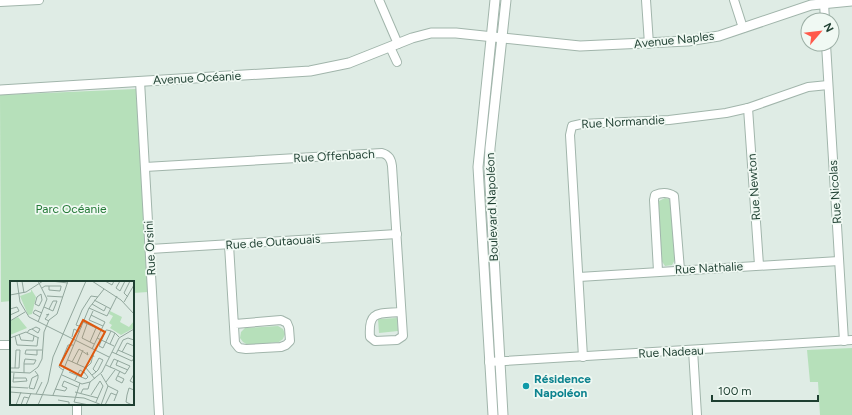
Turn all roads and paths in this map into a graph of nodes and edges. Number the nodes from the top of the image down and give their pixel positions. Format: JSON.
{"nodes":[{"id":1,"x":38,"y":0,"type":"edge"},
{"id":2,"x":379,"y":0,"type":"edge"},
{"id":3,"x":495,"y":0,"type":"edge"},
{"id":4,"x":506,"y":0,"type":"edge"},
{"id":5,"x":646,"y":0,"type":"edge"},
{"id":6,"x":734,"y":0,"type":"edge"},
{"id":7,"x":852,"y":1,"type":"edge"},
{"id":8,"x":0,"y":2,"type":"edge"},
{"id":9,"x":824,"y":3,"type":"junction"},
{"id":10,"x":825,"y":12,"type":"edge"},
{"id":11,"x":743,"y":28,"type":"junction"},
{"id":12,"x":491,"y":37,"type":"junction"},
{"id":13,"x":501,"y":39,"type":"junction"},
{"id":14,"x":649,"y":44,"type":"junction"},
{"id":15,"x":394,"y":46,"type":"junction"},
{"id":16,"x":826,"y":52,"type":"edge"},
{"id":17,"x":397,"y":62,"type":"dead end"},
{"id":18,"x":140,"y":82,"type":"junction"},
{"id":19,"x":828,"y":85,"type":"junction"},
{"id":20,"x":0,"y":90,"type":"edge"},
{"id":21,"x":748,"y":108,"type":"junction"},
{"id":22,"x":145,"y":167,"type":"junction"},
{"id":23,"x":397,"y":234,"type":"junction"},
{"id":24,"x":230,"y":245,"type":"junction"},
{"id":25,"x":150,"y":249,"type":"junction"},
{"id":26,"x":840,"y":261,"type":"junction"},
{"id":27,"x":759,"y":266,"type":"junction"},
{"id":28,"x":680,"y":270,"type":"junction"},
{"id":29,"x":658,"y":271,"type":"junction"},
{"id":30,"x":579,"y":277,"type":"junction"},
{"id":31,"x":401,"y":312,"type":"junction"},
{"id":32,"x":235,"y":324,"type":"junction"},
{"id":33,"x":848,"y":341,"type":"edge"},
{"id":34,"x":693,"y":350,"type":"junction"},
{"id":35,"x":583,"y":357,"type":"junction"},
{"id":36,"x":489,"y":362,"type":"junction"},
{"id":37,"x":500,"y":362,"type":"junction"},
{"id":38,"x":159,"y":415,"type":"edge"},
{"id":39,"x":493,"y":415,"type":"edge"},
{"id":40,"x":503,"y":415,"type":"edge"},
{"id":41,"x":696,"y":415,"type":"edge"}],
"edges":[{"from":1,"to":8,"type":"street"},
{"from":2,"to":15,"type":"street"},
{"from":3,"to":12,"type":"street","name":"Boulevard Napoléon"},
{"from":4,"to":13,"type":"street","name":"Boulevard Napoléon"},
{"from":5,"to":14,"type":"street"},
{"from":6,"to":11,"type":"street"},
{"from":7,"to":9,"type":"street","name":"Avenue Naples"},
{"from":9,"to":10,"type":"street"},
{"from":9,"to":11,"type":"street","name":"Avenue Naples"},
{"from":11,"to":14,"type":"street","name":"Avenue Naples"},
{"from":12,"to":13,"type":"street","name":"Avenue Naples"},
{"from":12,"to":15,"type":"street","name":"Avenue Océanie"},
{"from":12,"to":36,"type":"street","name":"Boulevard Napoléon"},
{"from":13,"to":14,"type":"street","name":"Avenue Naples"},
{"from":13,"to":37,"type":"street","name":"Boulevard Napoléon"},
{"from":15,"to":17,"type":"street"},
{"from":15,"to":18,"type":"street","name":"Avenue Océanie"},
{"from":16,"to":19,"type":"street","name":"Rue Nicolas"},
{"from":18,"to":20,"type":"street","name":"Avenue Océanie"},
{"from":18,"to":22,"type":"street","name":"Rue Orsini"},
{"from":19,"to":21,"type":"street","name":"Rue Normandie"},
{"from":19,"to":26,"type":"street","name":"Rue Nicolas"},
{"from":21,"to":27,"type":"street","name":"Rue Newton"},
{"from":21,"to":30,"type":"street","name":"Rue Normandie"},
{"from":22,"to":23,"type":"street","name":"Rue Offenbach"},
{"from":22,"to":25,"type":"street","name":"Rue Orsini"},
{"from":23,"to":24,"type":"street","name":"Rue de Outaouais"},
{"from":23,"to":31,"type":"street","name":"Rue Offenbach"},
{"from":24,"to":25,"type":"street","name":"Rue de Outaouais"},
{"from":24,"to":32,"type":"street"},
{"from":25,"to":38,"type":"street","name":"Rue Orsini"},
{"from":26,"to":27,"type":"street","name":"Rue Nathalie"},
{"from":26,"to":33,"type":"street","name":"Rue Nicolas"},
{"from":27,"to":28,"type":"street","name":"Rue Nathalie"},
{"from":28,"to":29,"type":"street","name":"Rue Nathalie"},
{"from":28,"to":29,"type":"street"},
{"from":29,"to":30,"type":"street","name":"Rue Nathalie"},
{"from":30,"to":35,"type":"street","name":"Rue Normandie"},
{"from":31,"to":31,"type":"street","name":"Rue Offenbach"},
{"from":32,"to":32,"type":"street"},
{"from":33,"to":34,"type":"street","name":"Rue Nadeau"},
{"from":34,"to":35,"type":"street","name":"Rue Nadeau"},
{"from":34,"to":41,"type":"street"},
{"from":35,"to":37,"type":"street","name":"Rue Nadeau"},
{"from":36,"to":37,"type":"street","name":"Rue Nadeau"},
{"from":36,"to":39,"type":"street","name":"Boulevard Napoléon"},
{"from":37,"to":40,"type":"street","name":"Boulevard Napoléon"}]}
